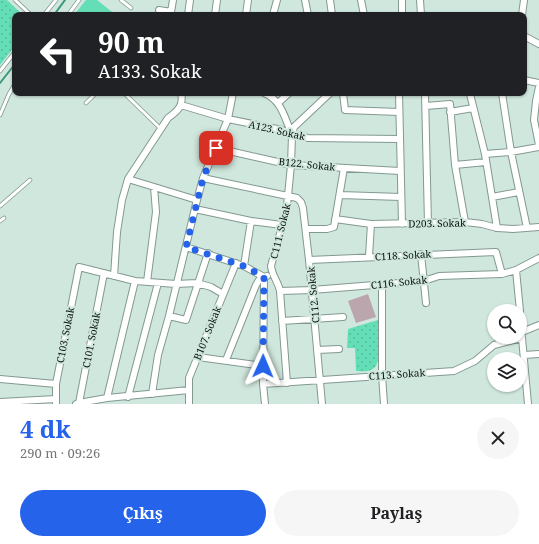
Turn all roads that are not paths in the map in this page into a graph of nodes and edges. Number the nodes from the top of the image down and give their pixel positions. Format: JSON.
{"nodes":[{"id":1,"x":15,"y":0,"type":"edge"},
{"id":2,"x":56,"y":0,"type":"edge"},
{"id":3,"x":79,"y":0,"type":"edge"},
{"id":4,"x":121,"y":0,"type":"edge"},
{"id":5,"x":173,"y":0,"type":"edge"},
{"id":6,"x":190,"y":0,"type":"edge"},
{"id":7,"x":217,"y":0,"type":"edge"},
{"id":8,"x":248,"y":0,"type":"edge"},
{"id":9,"x":277,"y":0,"type":"edge"},
{"id":10,"x":305,"y":0,"type":"edge"},
{"id":11,"x":330,"y":0,"type":"edge"},
{"id":12,"x":361,"y":0,"type":"edge"},
{"id":13,"x":402,"y":0,"type":"edge"},
{"id":14,"x":420,"y":0,"type":"edge"},
{"id":15,"x":524,"y":0,"type":"edge"},
{"id":16,"x":131,"y":8,"type":"dead end"},
{"id":17,"x":158,"y":10,"type":"dead end"},
{"id":18,"x":28,"y":12,"type":"edge"},
{"id":19,"x":46,"y":12,"type":"edge"},
{"id":20,"x":70,"y":12,"type":"edge"},
{"id":21,"x":188,"y":12,"type":"edge"},
{"id":22,"x":215,"y":12,"type":"edge"},
{"id":23,"x":246,"y":12,"type":"edge"},
{"id":24,"x":274,"y":12,"type":"edge"},
{"id":25,"x":307,"y":12,"type":"edge"},
{"id":26,"x":332,"y":12,"type":"edge"},
{"id":27,"x":363,"y":12,"type":"edge"},
{"id":28,"x":402,"y":12,"type":"edge"},
{"id":29,"x":421,"y":12,"type":"edge"},
{"id":30,"x":522,"y":12,"type":"edge"},
{"id":31,"x":527,"y":38,"type":"edge"},
{"id":32,"x":539,"y":44,"type":"edge"},
{"id":33,"x":12,"y":56,"type":"edge"},
{"id":34,"x":0,"y":71,"type":"edge"},
{"id":35,"x":527,"y":81,"type":"edge"},
{"id":36,"x":539,"y":83,"type":"edge"},
{"id":37,"x":539,"y":87,"type":"edge"},
{"id":38,"x":12,"y":89,"type":"edge"},
{"id":39,"x":93,"y":96,"type":"edge"},
{"id":40,"x":127,"y":96,"type":"edge"},
{"id":41,"x":181,"y":96,"type":"edge"},
{"id":42,"x":232,"y":96,"type":"edge"},
{"id":43,"x":271,"y":96,"type":"edge"},
{"id":44,"x":286,"y":96,"type":"edge"},
{"id":45,"x":327,"y":96,"type":"edge"},
{"id":46,"x":343,"y":96,"type":"edge"},
{"id":47,"x":399,"y":96,"type":"edge"},
{"id":48,"x":426,"y":96,"type":"edge"},
{"id":49,"x":471,"y":96,"type":"edge"},
{"id":50,"x":502,"y":96,"type":"edge"},
{"id":51,"x":86,"y":103,"type":"dead end"},
{"id":52,"x":278,"y":103,"type":"junction"},
{"id":53,"x":181,"y":105,"type":"junction"},
{"id":54,"x":426,"y":106,"type":"junction"},
{"id":55,"x":474,"y":108,"type":"junction"},
{"id":56,"x":399,"y":112,"type":"junction"},
{"id":57,"x":450,"y":112,"type":"junction"},
{"id":58,"x":0,"y":115,"type":"edge"},
{"id":59,"x":228,"y":119,"type":"junction"},
{"id":60,"x":160,"y":129,"type":"junction"},
{"id":61,"x":292,"y":135,"type":"junction"},
{"id":62,"x":399,"y":139,"type":"junction"},
{"id":63,"x":539,"y":146,"type":"edge"},
{"id":64,"x":216,"y":148,"type":"junction"},
{"id":65,"x":511,"y":152,"type":"junction"},
{"id":66,"x":485,"y":154,"type":"junction"},
{"id":67,"x":486,"y":162,"type":"junction"},
{"id":68,"x":292,"y":165,"type":"junction"},
{"id":69,"x":455,"y":165,"type":"junction"},
{"id":70,"x":344,"y":168,"type":"junction"},
{"id":71,"x":400,"y":171,"type":"junction"},
{"id":72,"x":203,"y":178,"type":"junction"},
{"id":73,"x":128,"y":179,"type":"junction"},
{"id":74,"x":30,"y":180,"type":"dead end"},
{"id":75,"x":154,"y":188,"type":"junction"},
{"id":76,"x":519,"y":192,"type":"junction"},
{"id":77,"x":340,"y":195,"type":"junction"},
{"id":78,"x":288,"y":196,"type":"junction"},
{"id":79,"x":401,"y":197,"type":"junction"},
{"id":80,"x":492,"y":197,"type":"junction"},
{"id":81,"x":197,"y":200,"type":"junction"},
{"id":82,"x":0,"y":206,"type":"edge"},
{"id":83,"x":195,"y":209,"type":"junction"},
{"id":84,"x":4,"y":218,"type":"dead end"},
{"id":85,"x":335,"y":219,"type":"junction"},
{"id":86,"x":0,"y":220,"type":"edge"},
{"id":87,"x":251,"y":221,"type":"junction"},
{"id":88,"x":465,"y":222,"type":"junction"},
{"id":89,"x":372,"y":224,"type":"junction"},
{"id":90,"x":402,"y":224,"type":"junction"},
{"id":91,"x":428,"y":224,"type":"junction"},
{"id":92,"x":282,"y":226,"type":"junction"},
{"id":93,"x":539,"y":227,"type":"edge"},
{"id":94,"x":497,"y":228,"type":"junction"},
{"id":95,"x":527,"y":228,"type":"junction"},
{"id":96,"x":306,"y":229,"type":"junction"},
{"id":97,"x":186,"y":247,"type":"junction"},
{"id":98,"x":208,"y":253,"type":"junction"},
{"id":99,"x":421,"y":254,"type":"junction"},
{"id":100,"x":369,"y":256,"type":"junction"},
{"id":101,"x":539,"y":258,"type":"edge"},
{"id":102,"x":309,"y":260,"type":"junction"},
{"id":103,"x":236,"y":263,"type":"junction"},
{"id":104,"x":244,"y":266,"type":"junction"},
{"id":105,"x":516,"y":270,"type":"junction"},
{"id":106,"x":104,"y":273,"type":"junction"},
{"id":107,"x":502,"y":274,"type":"junction"},
{"id":108,"x":272,"y":275,"type":"junction"},
{"id":109,"x":114,"y":276,"type":"junction"},
{"id":110,"x":264,"y":277,"type":"junction"},
{"id":111,"x":135,"y":281,"type":"junction"},
{"id":112,"x":424,"y":281,"type":"junction"},
{"id":113,"x":148,"y":282,"type":"junction"},
{"id":114,"x":158,"y":283,"type":"junction"},
{"id":115,"x":197,"y":283,"type":"junction"},
{"id":116,"x":176,"y":284,"type":"junction"},
{"id":117,"x":382,"y":284,"type":"junction"},
{"id":118,"x":312,"y":290,"type":"junction"},
{"id":119,"x":280,"y":291,"type":"junction"},
{"id":120,"x":223,"y":294,"type":"junction"},
{"id":121,"x":426,"y":303,"type":"dead end"},
{"id":122,"x":519,"y":304,"type":"edge"},
{"id":123,"x":169,"y":316,"type":"junction"},
{"id":124,"x":343,"y":317,"type":"dead end"},
{"id":125,"x":315,"y":319,"type":"junction"},
{"id":126,"x":282,"y":321,"type":"junction"},
{"id":127,"x":539,"y":325,"type":"edge"},
{"id":128,"x":527,"y":332,"type":"edge"},
{"id":129,"x":497,"y":344,"type":"edge"},
{"id":130,"x":339,"y":349,"type":"dead end"},
{"id":131,"x":317,"y":350,"type":"junction"},
{"id":132,"x":539,"y":354,"type":"edge"},
{"id":133,"x":527,"y":356,"type":"edge"},
{"id":134,"x":198,"y":357,"type":"junction"},
{"id":135,"x":226,"y":360,"type":"junction"},
{"id":136,"x":263,"y":366,"type":"junction"},
{"id":137,"x":382,"y":375,"type":"junction"},
{"id":138,"x":0,"y":379,"type":"edge"},
{"id":139,"x":319,"y":380,"type":"junction"},
{"id":140,"x":287,"y":383,"type":"junction"},
{"id":141,"x":56,"y":384,"type":"junction"},
{"id":142,"x":263,"y":384,"type":"junction"},
{"id":143,"x":189,"y":390,"type":"junction"},
{"id":144,"x":527,"y":392,"type":"edge"},
{"id":145,"x":152,"y":394,"type":"junction"},
{"id":146,"x":128,"y":397,"type":"junction"},
{"id":147,"x":107,"y":398,"type":"junction"},
{"id":148,"x":56,"y":401,"type":"edge"},
{"id":149,"x":0,"y":402,"type":"edge"},
{"id":150,"x":77,"y":403,"type":"edge"},
{"id":151,"x":189,"y":404,"type":"edge"},
{"id":152,"x":265,"y":404,"type":"edge"},
{"id":153,"x":322,"y":404,"type":"edge"},
{"id":154,"x":384,"y":404,"type":"edge"},
{"id":155,"x":528,"y":404,"type":"edge"}],
"edges":[{"from":1,"to":18,"type":"lane"},
{"from":2,"to":19,"type":"lane"},
{"from":3,"to":20,"type":"lane"},
{"from":4,"to":16,"type":"lane"},
{"from":5,"to":17,"type":"street"},
{"from":6,"to":21,"type":"street"},
{"from":7,"to":22,"type":"street"},
{"from":8,"to":23,"type":"street"},
{"from":9,"to":24,"type":"street"},
{"from":10,"to":25,"type":"street"},
{"from":11,"to":26,"type":"street"},
{"from":12,"to":27,"type":"street"},
{"from":13,"to":28,"type":"street"},
{"from":14,"to":29,"type":"street"},
{"from":15,"to":30,"type":"street"},
{"from":31,"to":32,"type":"street"},
{"from":33,"to":34,"type":"lane"},
{"from":35,"to":36,"type":"street"},
{"from":37,"to":63,"type":"street"},
{"from":38,"to":58,"type":"lane"},
{"from":39,"to":51,"type":"lane"},
{"from":40,"to":60,"type":"lane"},
{"from":41,"to":53,"type":"street"},
{"from":42,"to":59,"type":"street"},
{"from":43,"to":52,"type":"street"},
{"from":44,"to":52,"type":"street"},
{"from":45,"to":61,"type":"street"},
{"from":46,"to":56,"type":"street"},
{"from":47,"to":56,"type":"street"},
{"from":48,"to":54,"type":"street"},
{"from":49,"to":55,"type":"street"},
{"from":50,"to":65,"type":"street"},
{"from":52,"to":61,"type":"street"},
{"from":53,"to":59,"type":"street","name":"A123. Sokak"},
{"from":53,"to":60,"type":"street"},
{"from":54,"to":57,"type":"street"},
{"from":54,"to":91,"type":"street"},
{"from":55,"to":57,"type":"street"},
{"from":55,"to":66,"type":"street"},
{"from":56,"to":62,"type":"street"},
{"from":57,"to":69,"type":"street"},
{"from":59,"to":61,"type":"street","name":"A123. Sokak"},
{"from":59,"to":64,"type":"street"},
{"from":60,"to":73,"type":"street"},
{"from":61,"to":62,"type":"street","name":"A123. Sokak"},
{"from":61,"to":68,"type":"street","name":"C111. Sokak"},
{"from":62,"to":71,"type":"street"},
{"from":63,"to":65,"type":"street"},
{"from":64,"to":68,"type":"street","name":"B122. Sokak"},
{"from":64,"to":72,"type":"street"},
{"from":65,"to":66,"type":"street"},
{"from":65,"to":76,"type":"street"},
{"from":66,"to":67,"type":"street"},
{"from":67,"to":69,"type":"street"},
{"from":67,"to":80,"type":"street"},
{"from":68,"to":70,"type":"street","name":"B122. Sokak"},
{"from":68,"to":78,"type":"street","name":"C111. Sokak"},
{"from":69,"to":88,"type":"street"},
{"from":70,"to":71,"type":"street","name":"B122. Sokak"},
{"from":70,"to":77,"type":"street"},
{"from":71,"to":79,"type":"street"},
{"from":72,"to":78,"type":"street"},
{"from":72,"to":81,"type":"street"},
{"from":73,"to":75,"type":"street"},
{"from":73,"to":109,"type":"street"},
{"from":74,"to":82,"type":"lane"},
{"from":75,"to":81,"type":"street"},
{"from":75,"to":113,"type":"street"},
{"from":76,"to":80,"type":"street"},
{"from":76,"to":95,"type":"street"},
{"from":77,"to":79,"type":"street"},
{"from":77,"to":85,"type":"street"},
{"from":78,"to":92,"type":"street","name":"C111. Sokak"},
{"from":78,"to":96,"type":"street","name":"C112. Sokak"},
{"from":79,"to":90,"type":"street"},
{"from":80,"to":94,"type":"street"},
{"from":81,"to":83,"type":"street"},
{"from":83,"to":87,"type":"street"},
{"from":83,"to":97,"type":"street"},
{"from":84,"to":86,"type":"lane"},
{"from":85,"to":89,"type":"street","name":"D203. Sokak"},
{"from":85,"to":96,"type":"street"},
{"from":87,"to":92,"type":"street"},
{"from":87,"to":104,"type":"street"},
{"from":88,"to":91,"type":"street","name":"D203. Sokak"},
{"from":88,"to":94,"type":"street","name":"D203. Sokak"},
{"from":89,"to":90,"type":"street","name":"D203. Sokak"},
{"from":89,"to":100,"type":"street"},
{"from":90,"to":91,"type":"street","name":"D203. Sokak"},
{"from":92,"to":108,"type":"street","name":"C111. Sokak"},
{"from":93,"to":95,"type":"street","name":"D203. Sokak"},
{"from":94,"to":95,"type":"street","name":"D203. Sokak"},
{"from":96,"to":102,"type":"street","name":"C112. Sokak"},
{"from":97,"to":98,"type":"street"},
{"from":97,"to":116,"type":"street"},
{"from":98,"to":103,"type":"street"},
{"from":98,"to":115,"type":"street"},
{"from":99,"to":100,"type":"street","name":"C118. Sokak"},
{"from":99,"to":107,"type":"street","name":"C118. Sokak"},
{"from":99,"to":112,"type":"street"},
{"from":100,"to":102,"type":"street","name":"C118. Sokak"},
{"from":101,"to":105,"type":"street","name":"C116. Sokak"},
{"from":102,"to":118,"type":"street","name":"C112. Sokak"},
{"from":103,"to":104,"type":"street"},
{"from":103,"to":120,"type":"street","name":"B107. Sokak"},
{"from":104,"to":110,"type":"street"},
{"from":105,"to":107,"type":"street","name":"C116. Sokak"},
{"from":105,"to":122,"type":"street"},
{"from":106,"to":109,"type":"street"},
{"from":106,"to":141,"type":"street","name":"C103. Sokak"},
{"from":106,"to":150,"type":"street","name":"C101. Sokak"},
{"from":107,"to":112,"type":"street","name":"C116. Sokak"},
{"from":108,"to":110,"type":"street"},
{"from":108,"to":119,"type":"street"},
{"from":109,"to":111,"type":"street"},
{"from":110,"to":135,"type":"street"},
{"from":110,"to":136,"type":"street"},
{"from":111,"to":113,"type":"street"},
{"from":111,"to":147,"type":"street"},
{"from":112,"to":117,"type":"street","name":"C116. Sokak"},
{"from":112,"to":121,"type":"street"},
{"from":113,"to":114,"type":"street"},
{"from":114,"to":116,"type":"street"},
{"from":114,"to":146,"type":"street"},
{"from":115,"to":116,"type":"street"},
{"from":115,"to":120,"type":"street"},
{"from":115,"to":123,"type":"street"},
{"from":116,"to":123,"type":"street"},
{"from":117,"to":118,"type":"street","name":"C116. Sokak"},
{"from":117,"to":137,"type":"street"},
{"from":118,"to":119,"type":"street","name":"C116. Sokak"},
{"from":118,"to":125,"type":"street","name":"C112. Sokak"},
{"from":119,"to":126,"type":"street"},
{"from":120,"to":134,"type":"street","name":"B107. Sokak"},
{"from":123,"to":145,"type":"street"},
{"from":124,"to":125,"type":"street"},
{"from":125,"to":126,"type":"street"},
{"from":125,"to":131,"type":"street","name":"C112. Sokak"},
{"from":126,"to":140,"type":"street"},
{"from":127,"to":128,"type":"street","name":"C113. Sokak"},
{"from":129,"to":137,"type":"street","name":"C113. Sokak"},
{"from":130,"to":131,"type":"street"},
{"from":131,"to":139,"type":"street","name":"C112. Sokak"},
{"from":132,"to":133,"type":"street"},
{"from":134,"to":135,"type":"street"},
{"from":134,"to":143,"type":"street","name":"B107. Sokak"},
{"from":135,"to":136,"type":"street"},
{"from":136,"to":142,"type":"street"},
{"from":137,"to":139,"type":"street","name":"C113. Sokak"},
{"from":137,"to":154,"type":"street"},
{"from":138,"to":141,"type":"street"},
{"from":139,"to":140,"type":"street","name":"C113. Sokak"},
{"from":139,"to":153,"type":"street","name":"C112. Sokak"},
{"from":140,"to":142,"type":"street","name":"C113. Sokak"},
{"from":141,"to":148,"type":"street","name":"C103. Sokak"},
{"from":142,"to":152,"type":"street"},
{"from":143,"to":145,"type":"street"},
{"from":143,"to":151,"type":"street","name":"B107. Sokak"},
{"from":144,"to":155,"type":"street"},
{"from":145,"to":146,"type":"street"},
{"from":146,"to":147,"type":"street"},
{"from":147,"to":150,"type":"street"},
{"from":148,"to":149,"type":"street"}]}
